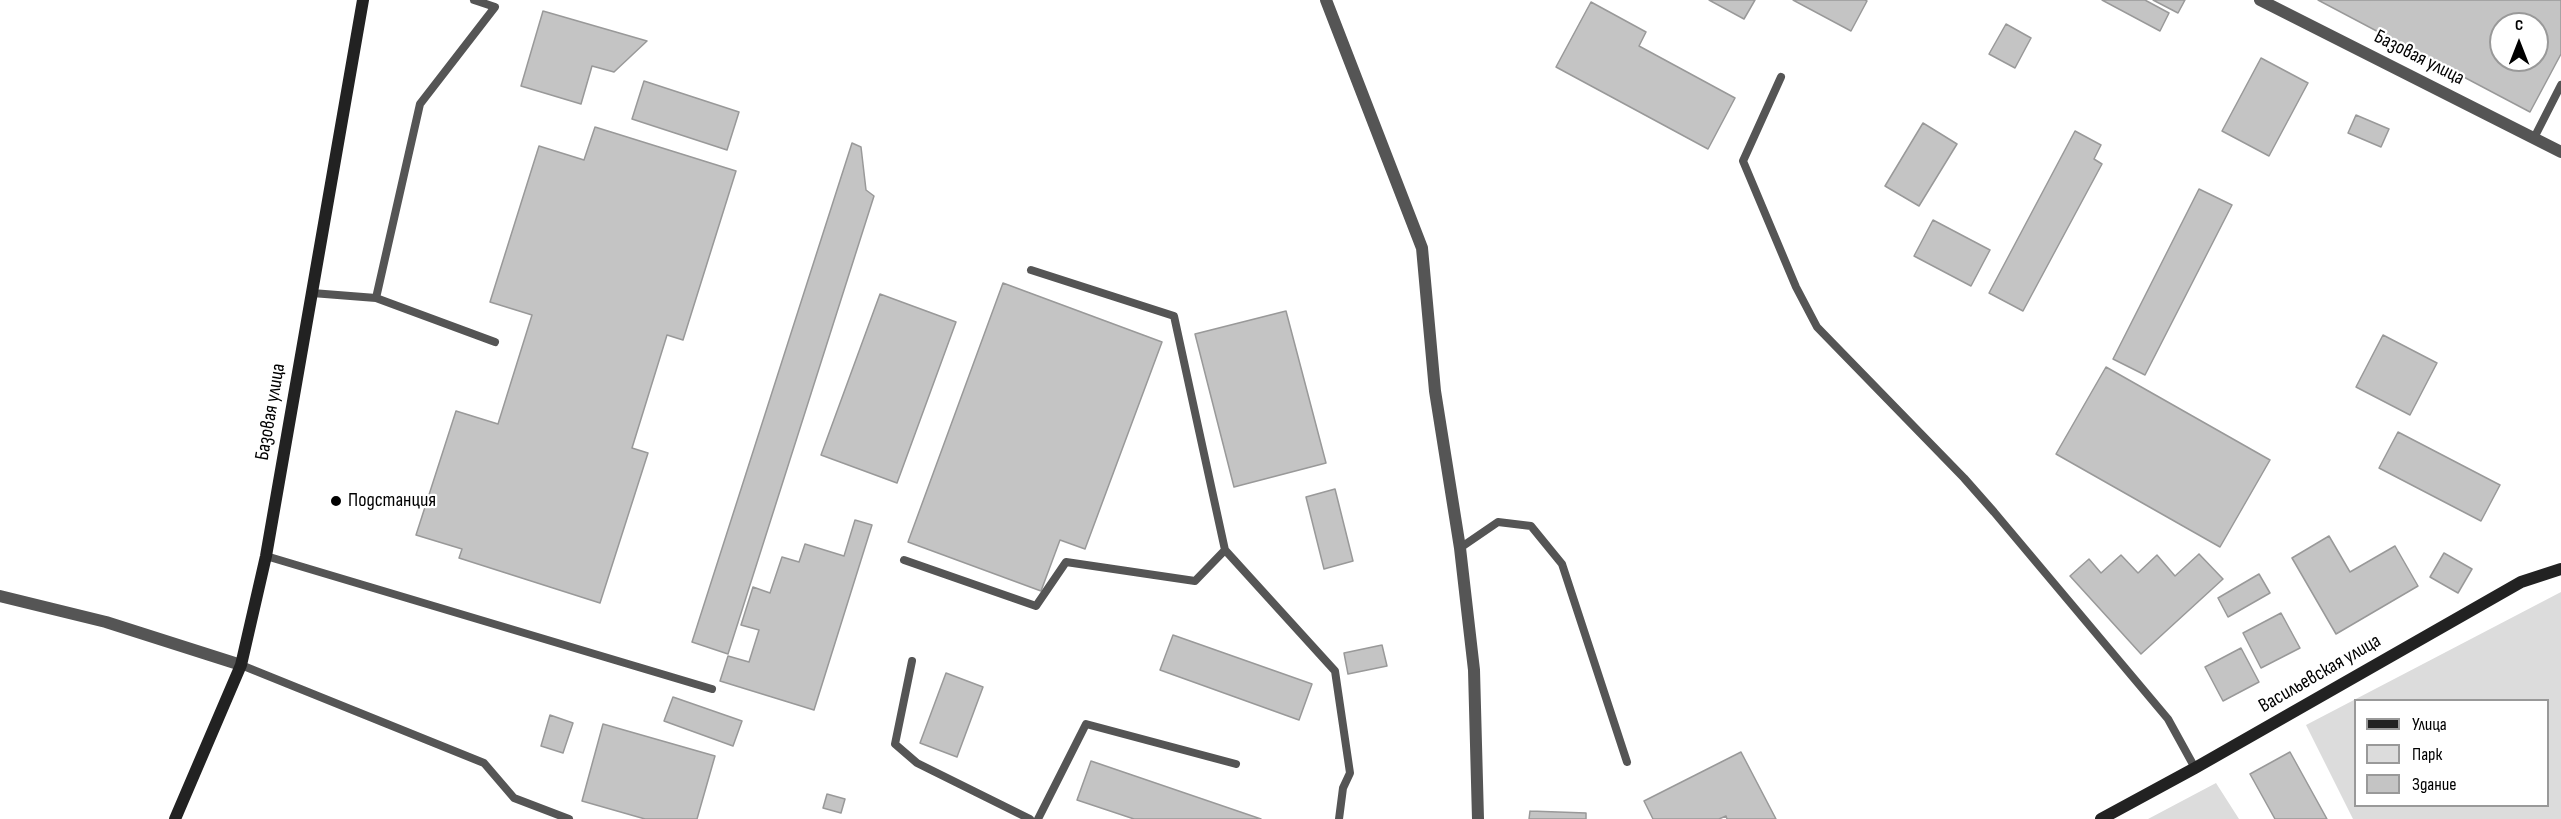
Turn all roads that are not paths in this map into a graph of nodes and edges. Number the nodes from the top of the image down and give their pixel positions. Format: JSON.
{"nodes":[{"id":1,"x":363,"y":0,"type":"edge"},
{"id":2,"x":474,"y":0,"type":"edge"},
{"id":3,"x":1326,"y":0,"type":"edge"},
{"id":4,"x":2260,"y":0,"type":"edge"},
{"id":5,"x":1781,"y":77,"type":"dead end"},
{"id":6,"x":2561,"y":85,"type":"edge"},
{"id":7,"x":2534,"y":138,"type":"junction"},
{"id":8,"x":2561,"y":152,"type":"edge"},
{"id":9,"x":1031,"y":270,"type":"dead end"},
{"id":10,"x":312,"y":293,"type":"junction"},
{"id":11,"x":376,"y":298,"type":"junction"},
{"id":12,"x":495,"y":342,"type":"dead end"},
{"id":13,"x":1460,"y":548,"type":"junction"},
{"id":14,"x":1225,"y":550,"type":"junction"},
{"id":15,"x":266,"y":556,"type":"junction"},
{"id":16,"x":904,"y":560,"type":"dead end"},
{"id":17,"x":2561,"y":569,"type":"edge"},
{"id":18,"x":0,"y":596,"type":"edge"},
{"id":19,"x":912,"y":662,"type":"dead end"},
{"id":20,"x":241,"y":665,"type":"junction"},
{"id":21,"x":712,"y":689,"type":"dead end"},
{"id":22,"x":1627,"y":762,"type":"dead end"},
{"id":23,"x":1236,"y":764,"type":"dead end"},
{"id":24,"x":2195,"y":768,"type":"junction"},
{"id":25,"x":175,"y":819,"type":"edge"},
{"id":26,"x":569,"y":819,"type":"edge"},
{"id":27,"x":1030,"y":819,"type":"edge"},
{"id":28,"x":1038,"y":819,"type":"edge"},
{"id":29,"x":1340,"y":819,"type":"edge"},
{"id":30,"x":1478,"y":819,"type":"edge"},
{"id":31,"x":2101,"y":819,"type":"edge"}],
"edges":[{"from":1,"to":10,"type":"street","name":"Базовая улица"},
{"from":2,"to":11,"type":"lane"},
{"from":3,"to":13,"type":"street"},
{"from":4,"to":7,"type":"street","name":"Базовая улица"},
{"from":5,"to":24,"type":"lane"},
{"from":6,"to":7,"type":"lane"},
{"from":7,"to":8,"type":"street","name":"Базовая улица"},
{"from":9,"to":14,"type":"lane"},
{"from":10,"to":11,"type":"lane"},
{"from":10,"to":15,"type":"street","name":"Базовая улица"},
{"from":11,"to":12,"type":"lane"},
{"from":13,"to":22,"type":"lane"},
{"from":13,"to":30,"type":"street"},
{"from":14,"to":16,"type":"lane"},
{"from":14,"to":29,"type":"lane"},
{"from":15,"to":20,"type":"street","name":"Базовая улица"},
{"from":15,"to":21,"type":"lane"},
{"from":17,"to":24,"type":"street","name":"Васильевская улица"},
{"from":18,"to":20,"type":"street"},
{"from":19,"to":27,"type":"lane"},
{"from":20,"to":25,"type":"street","name":"Базовая улица"},
{"from":20,"to":26,"type":"lane"},
{"from":23,"to":28,"type":"lane"},
{"from":24,"to":31,"type":"street","name":"Васильевская улица"}]}
